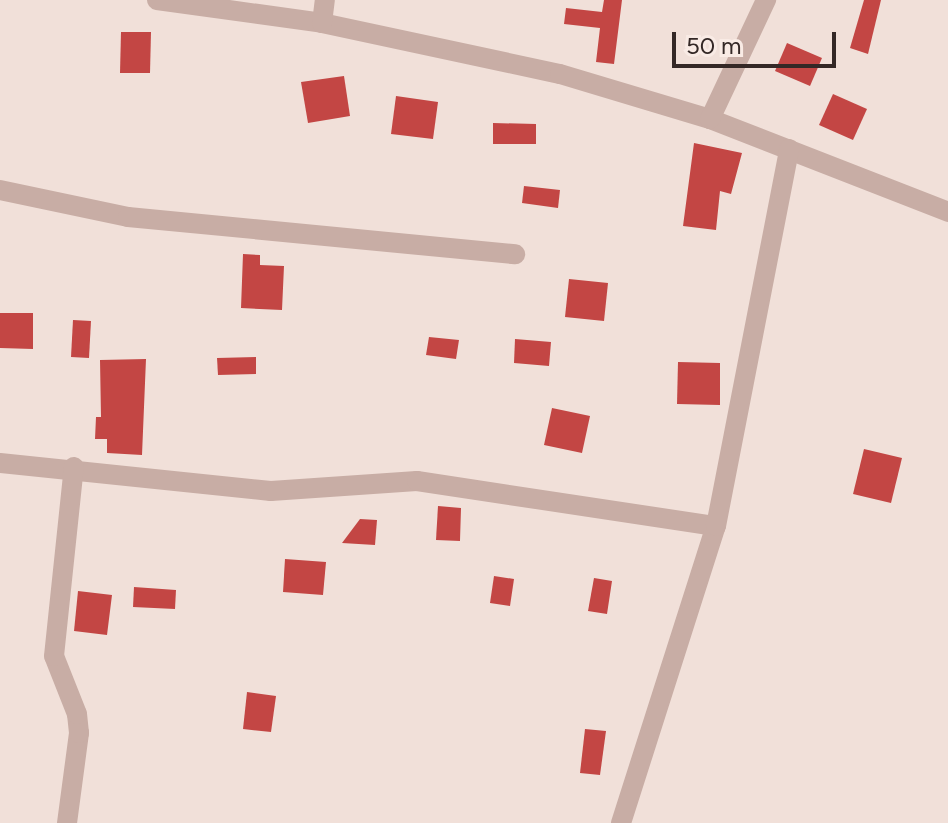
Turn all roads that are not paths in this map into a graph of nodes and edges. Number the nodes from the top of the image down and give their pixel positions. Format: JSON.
{"nodes":[{"id":1,"x":157,"y":0,"type":"edge"},
{"id":2,"x":325,"y":0,"type":"edge"},
{"id":3,"x":766,"y":0,"type":"edge"},
{"id":4,"x":322,"y":23,"type":"junction"},
{"id":5,"x":710,"y":119,"type":"junction"},
{"id":6,"x":789,"y":149,"type":"junction"},
{"id":7,"x":0,"y":190,"type":"edge"},
{"id":8,"x":948,"y":212,"type":"edge"},
{"id":9,"x":515,"y":254,"type":"dead end"},
{"id":10,"x":0,"y":463,"type":"edge"},
{"id":11,"x":74,"y":467,"type":"junction"},
{"id":12,"x":716,"y":526,"type":"junction"},
{"id":13,"x":67,"y":823,"type":"edge"},
{"id":14,"x":621,"y":823,"type":"edge"}],
"edges":[{"from":1,"to":4,"type":"street"},
{"from":2,"to":4,"type":"street"},
{"from":3,"to":5,"type":"street"},
{"from":4,"to":5,"type":"street"},
{"from":5,"to":6,"type":"street"},
{"from":6,"to":8,"type":"street"},
{"from":6,"to":12,"type":"street"},
{"from":7,"to":9,"type":"street"},
{"from":10,"to":11,"type":"street"},
{"from":11,"to":12,"type":"street"},
{"from":11,"to":13,"type":"street"},
{"from":12,"to":14,"type":"street"}]}
